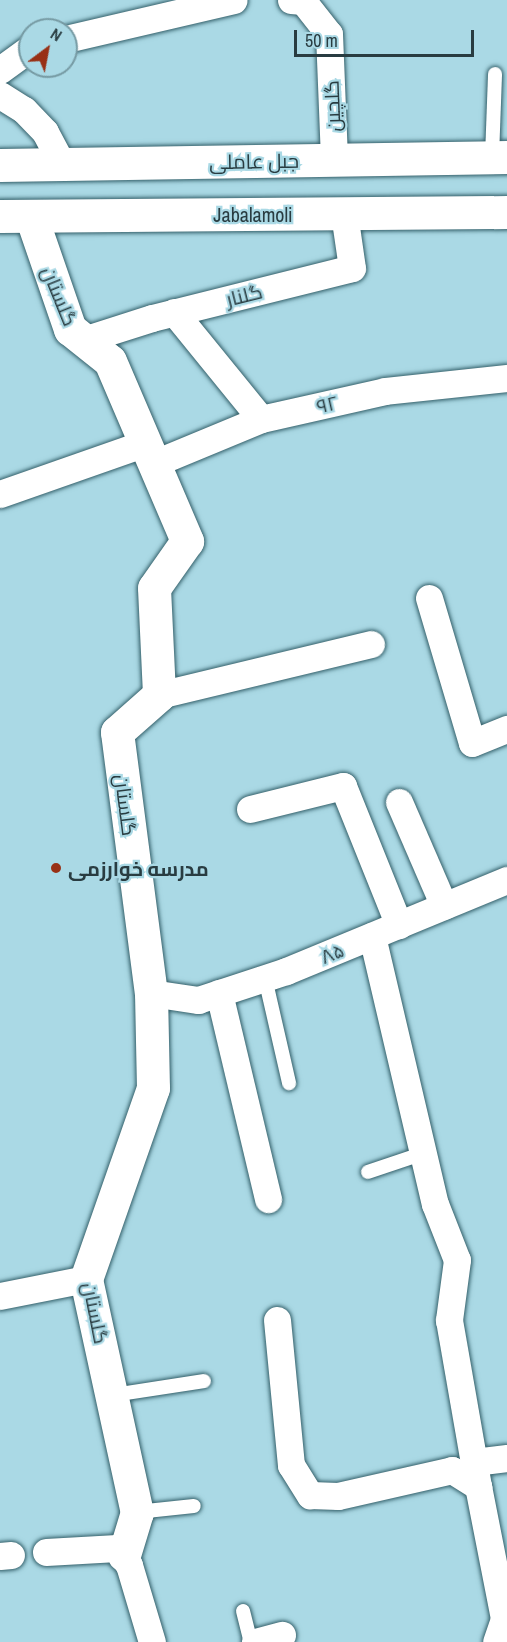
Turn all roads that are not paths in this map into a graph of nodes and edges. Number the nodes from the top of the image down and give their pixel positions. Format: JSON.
{"nodes":[{"id":1,"x":234,"y":0,"type":"edge"},
{"id":2,"x":291,"y":0,"type":"edge"},
{"id":3,"x":321,"y":9,"type":"edge"},
{"id":4,"x":78,"y":36,"type":"edge"},
{"id":5,"x":18,"y":57,"type":"edge"},
{"id":6,"x":0,"y":70,"type":"edge"},
{"id":7,"x":495,"y":74,"type":"dead end"},
{"id":8,"x":0,"y":95,"type":"edge"},
{"id":9,"x":499,"y":157,"type":"edge"},
{"id":10,"x":334,"y":160,"type":"junction"},
{"id":11,"x":62,"y":164,"type":"junction"},
{"id":12,"x":0,"y":165,"type":"edge"},
{"id":13,"x":507,"y":212,"type":"edge"},
{"id":14,"x":344,"y":213,"type":"junction"},
{"id":15,"x":15,"y":216,"type":"edge"},
{"id":16,"x":174,"y":312,"type":"junction"},
{"id":17,"x":83,"y":340,"type":"junction"},
{"id":18,"x":507,"y":378,"type":"edge"},
{"id":19,"x":261,"y":419,"type":"junction"},
{"id":20,"x":151,"y":453,"type":"junction"},
{"id":21,"x":0,"y":494,"type":"edge"},
{"id":22,"x":429,"y":598,"type":"dead end"},
{"id":23,"x":371,"y":644,"type":"dead end"},
{"id":24,"x":159,"y":695,"type":"junction"},
{"id":25,"x":507,"y":729,"type":"edge"},
{"id":26,"x":399,"y":802,"type":"dead end"},
{"id":27,"x":250,"y":809,"type":"dead end"},
{"id":28,"x":507,"y":880,"type":"edge"},
{"id":29,"x":444,"y":906,"type":"junction"},
{"id":30,"x":399,"y":925,"type":"junction"},
{"id":31,"x":372,"y":936,"type":"junction"},
{"id":32,"x":265,"y":978,"type":"junction"},
{"id":33,"x":151,"y":993,"type":"junction"},
{"id":34,"x":219,"y":993,"type":"junction"},
{"id":35,"x":289,"y":1083,"type":"dead end"},
{"id":36,"x":424,"y":1153,"type":"junction"},
{"id":37,"x":368,"y":1172,"type":"dead end"},
{"id":38,"x":268,"y":1199,"type":"dead end"},
{"id":39,"x":86,"y":1279,"type":"junction"},
{"id":40,"x":0,"y":1296,"type":"edge"},
{"id":41,"x":277,"y":1320,"type":"dead end"},
{"id":42,"x":204,"y":1382,"type":"dead end"},
{"id":43,"x":113,"y":1395,"type":"junction"},
{"id":44,"x":507,"y":1458,"type":"edge"},
{"id":45,"x":476,"y":1474,"type":"junction"},
{"id":46,"x":194,"y":1506,"type":"dead end"},
{"id":47,"x":137,"y":1512,"type":"junction"},
{"id":48,"x":46,"y":1552,"type":"dead end"},
{"id":49,"x":124,"y":1555,"type":"junction"},
{"id":50,"x":243,"y":1611,"type":"dead end"},
{"id":51,"x":282,"y":1635,"type":"dead end"},
{"id":52,"x":152,"y":1642,"type":"edge"},
{"id":53,"x":250,"y":1642,"type":"edge"},
{"id":54,"x":255,"y":1642,"type":"edge"},
{"id":55,"x":496,"y":1642,"type":"edge"}],
"edges":[{"from":1,"to":4,"type":"street"},
{"from":2,"to":3,"type":"street","name":"گلچین"},
{"from":3,"to":10,"type":"street","name":"گلچین"},
{"from":5,"to":6,"type":"street"},
{"from":7,"to":9,"type":"lane"},
{"from":8,"to":11,"type":"street"},
{"from":9,"to":10,"type":"street","name":"جبل عاملی"},
{"from":10,"to":11,"type":"street","name":"جبل عاملی"},
{"from":11,"to":12,"type":"street","name":"جبل عاملی"},
{"from":13,"to":14,"type":"street","name":"Jabalamoli"},
{"from":14,"to":15,"type":"street","name":"Jabalamoli"},
{"from":14,"to":16,"type":"street","name":"گلنار"},
{"from":15,"to":17,"type":"street","name":"گلستان"},
{"from":16,"to":17,"type":"street","name":"گلنار"},
{"from":16,"to":19,"type":"street"},
{"from":17,"to":20,"type":"street","name":"گلستان"},
{"from":18,"to":19,"type":"street","name":"۹۲"},
{"from":19,"to":20,"type":"street","name":"۹۲"},
{"from":20,"to":21,"type":"street","name":"۹۲"},
{"from":20,"to":24,"type":"street","name":"گلستان"},
{"from":22,"to":25,"type":"street"},
{"from":23,"to":24,"type":"street"},
{"from":24,"to":33,"type":"street","name":"گلستان"},
{"from":26,"to":29,"type":"street"},
{"from":27,"to":30,"type":"street"},
{"from":28,"to":29,"type":"street","name":"۸۵"},
{"from":29,"to":30,"type":"street","name":"۸۵"},
{"from":30,"to":31,"type":"street","name":"۸۵"},
{"from":31,"to":32,"type":"street","name":"۸۵"},
{"from":31,"to":36,"type":"street"},
{"from":32,"to":34,"type":"street","name":"۸۵"},
{"from":32,"to":35,"type":"lane"},
{"from":33,"to":34,"type":"street","name":"۸۵"},
{"from":33,"to":39,"type":"street","name":"گلستان"},
{"from":34,"to":38,"type":"street"},
{"from":36,"to":37,"type":"lane"},
{"from":36,"to":45,"type":"street"},
{"from":39,"to":40,"type":"street"},
{"from":39,"to":43,"type":"street","name":"گلستان"},
{"from":41,"to":45,"type":"street"},
{"from":42,"to":43,"type":"lane"},
{"from":43,"to":47,"type":"street","name":"گلستان"},
{"from":44,"to":45,"type":"street"},
{"from":45,"to":55,"type":"street"},
{"from":46,"to":47,"type":"lane"},
{"from":47,"to":49,"type":"street","name":"گلستان"},
{"from":48,"to":49,"type":"street"},
{"from":49,"to":52,"type":"street"},
{"from":50,"to":53,"type":"lane"},
{"from":51,"to":54,"type":"street"}]}
